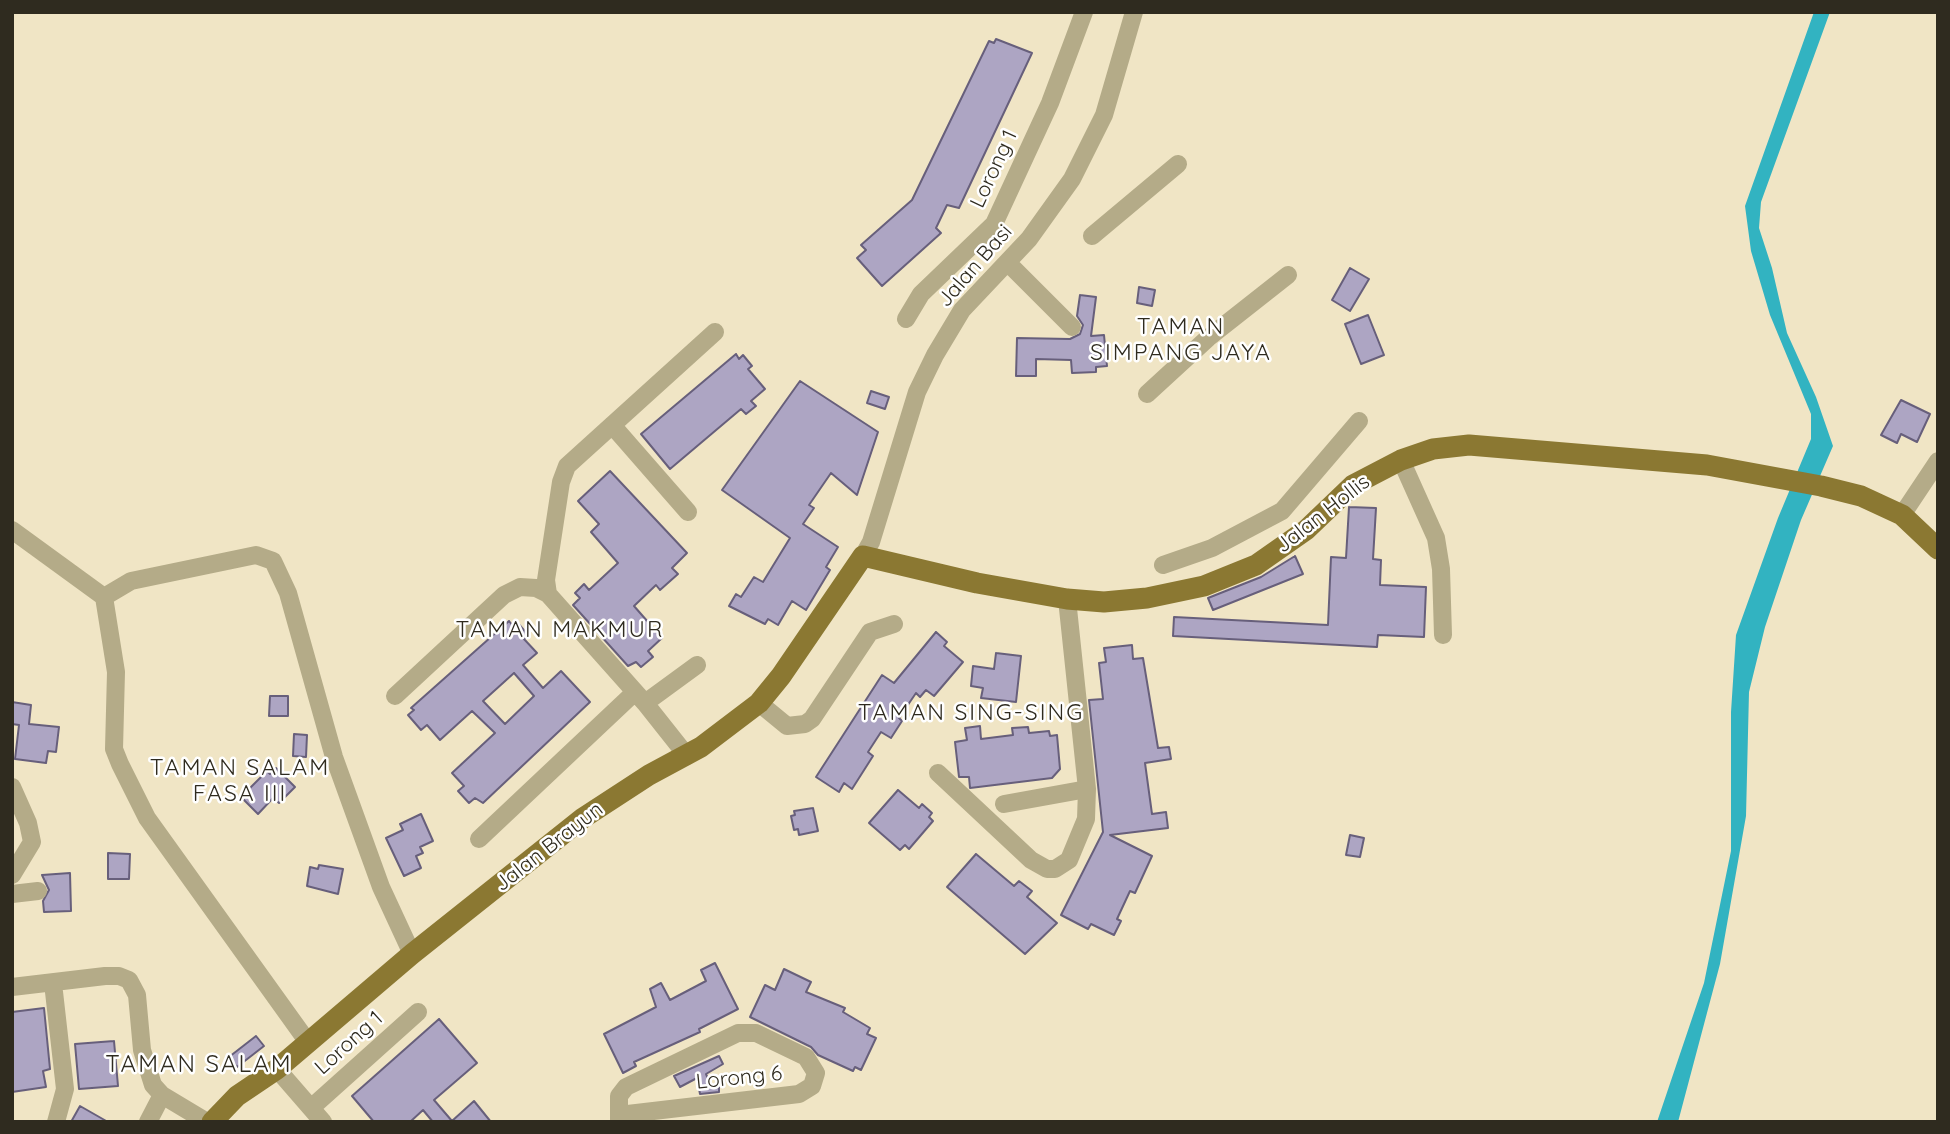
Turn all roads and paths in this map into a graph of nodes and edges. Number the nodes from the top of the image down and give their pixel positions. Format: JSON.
{"nodes":[{"id":1,"x":1084,"y":12,"type":"edge"},
{"id":2,"x":1134,"y":12,"type":"edge"},
{"id":3,"x":1178,"y":164,"type":"dead end"},
{"id":4,"x":1091,"y":236,"type":"dead end"},
{"id":5,"x":1007,"y":262,"type":"junction"},
{"id":6,"x":1288,"y":275,"type":"dead end"},
{"id":7,"x":906,"y":319,"type":"dead end"},
{"id":8,"x":1072,"y":327,"type":"dead end"},
{"id":9,"x":715,"y":332,"type":"dead end"},
{"id":10,"x":1147,"y":394,"type":"dead end"},
{"id":11,"x":1359,"y":421,"type":"dead end"},
{"id":12,"x":612,"y":425,"type":"junction"},
{"id":13,"x":1401,"y":460,"type":"junction"},
{"id":14,"x":1938,"y":461,"type":"edge"},
{"id":15,"x":688,"y":512,"type":"dead end"},
{"id":16,"x":1902,"y":515,"type":"junction"},
{"id":17,"x":12,"y":530,"type":"edge"},
{"id":18,"x":1938,"y":549,"type":"edge"},
{"id":19,"x":863,"y":556,"type":"junction"},
{"id":20,"x":1163,"y":565,"type":"dead end"},
{"id":21,"x":548,"y":594,"type":"junction"},
{"id":22,"x":104,"y":597,"type":"junction"},
{"id":23,"x":1067,"y":598,"type":"junction"},
{"id":24,"x":894,"y":624,"type":"dead end"},
{"id":25,"x":1443,"y":635,"type":"dead end"},
{"id":26,"x":697,"y":665,"type":"dead end"},
{"id":27,"x":395,"y":696,"type":"dead end"},
{"id":28,"x":640,"y":697,"type":"junction"},
{"id":29,"x":759,"y":703,"type":"junction"},
{"id":30,"x":687,"y":756,"type":"junction"},
{"id":31,"x":938,"y":773,"type":"dead end"},
{"id":32,"x":12,"y":787,"type":"edge"},
{"id":33,"x":1087,"y":789,"type":"junction"},
{"id":34,"x":1004,"y":804,"type":"dead end"},
{"id":35,"x":479,"y":839,"type":"dead end"},
{"id":36,"x":12,"y":876,"type":"edge"},
{"id":37,"x":38,"y":891,"type":"dead end"},
{"id":38,"x":12,"y":894,"type":"edge"},
{"id":39,"x":412,"y":954,"type":"junction"},
{"id":40,"x":53,"y":983,"type":"junction"},
{"id":41,"x":12,"y":987,"type":"edge"},
{"id":42,"x":418,"y":1013,"type":"dead end"},
{"id":43,"x":307,"y":1041,"type":"junction"},
{"id":44,"x":277,"y":1069,"type":"junction"},
{"id":45,"x":162,"y":1095,"type":"junction"},
{"id":46,"x":317,"y":1115,"type":"edge"},
{"id":47,"x":619,"y":1118,"type":"edge"},
{"id":48,"x":56,"y":1122,"type":"edge"},
{"id":49,"x":148,"y":1122,"type":"edge"},
{"id":50,"x":209,"y":1122,"type":"edge"}],
"edges":[{"from":1,"to":7,"type":"street","name":"Lorong 1"},
{"from":2,"to":5,"type":"street","name":"Jalan Basi"},
{"from":3,"to":4,"type":"street"},
{"from":5,"to":8,"type":"street"},
{"from":5,"to":19,"type":"street","name":"Jalan Basi"},
{"from":6,"to":10,"type":"street"},
{"from":9,"to":12,"type":"street"},
{"from":11,"to":20,"type":"street"},
{"from":12,"to":15,"type":"street"},
{"from":12,"to":21,"type":"street"},
{"from":13,"to":16,"type":"main road","name":"Jalan Hollis"},
{"from":13,"to":23,"type":"main road","name":"Jalan Hollis"},
{"from":13,"to":25,"type":"street"},
{"from":14,"to":16,"type":"street"},
{"from":16,"to":18,"type":"main road","name":"Jalan Hollis"},
{"from":17,"to":22,"type":"street"},
{"from":19,"to":23,"type":"main road","name":"Jalan Hollis"},
{"from":19,"to":29,"type":"main road","name":"Jalan Brayun"},
{"from":21,"to":27,"type":"street"},
{"from":21,"to":28,"type":"street"},
{"from":22,"to":39,"type":"street"},
{"from":22,"to":43,"type":"street"},
{"from":23,"to":33,"type":"street"},
{"from":24,"to":29,"type":"street"},
{"from":26,"to":28,"type":"street"},
{"from":28,"to":30,"type":"street"},
{"from":28,"to":35,"type":"street"},
{"from":29,"to":30,"type":"main road","name":"Jalan Brayun"},
{"from":30,"to":39,"type":"main road","name":"Jalan Brayun"},
{"from":31,"to":33,"type":"street"},
{"from":32,"to":36,"type":"street"},
{"from":33,"to":34,"type":"street"},
{"from":37,"to":38,"type":"street"},
{"from":39,"to":43,"type":"main road","name":"Jalan Brayun"},
{"from":40,"to":41,"type":"street"},
{"from":40,"to":45,"type":"street"},
{"from":40,"to":48,"type":"street"},
{"from":42,"to":46,"type":"street","name":"Lorong 1"},
{"from":43,"to":44,"type":"main road","name":"Jalan Brayun"},
{"from":44,"to":46,"type":"street"},
{"from":44,"to":50,"type":"main road","name":"Jalan Brayun"},
{"from":45,"to":49,"type":"street"},
{"from":45,"to":50,"type":"street"},
{"from":47,"to":47,"type":"street","name":"Lorong 6"}]}
